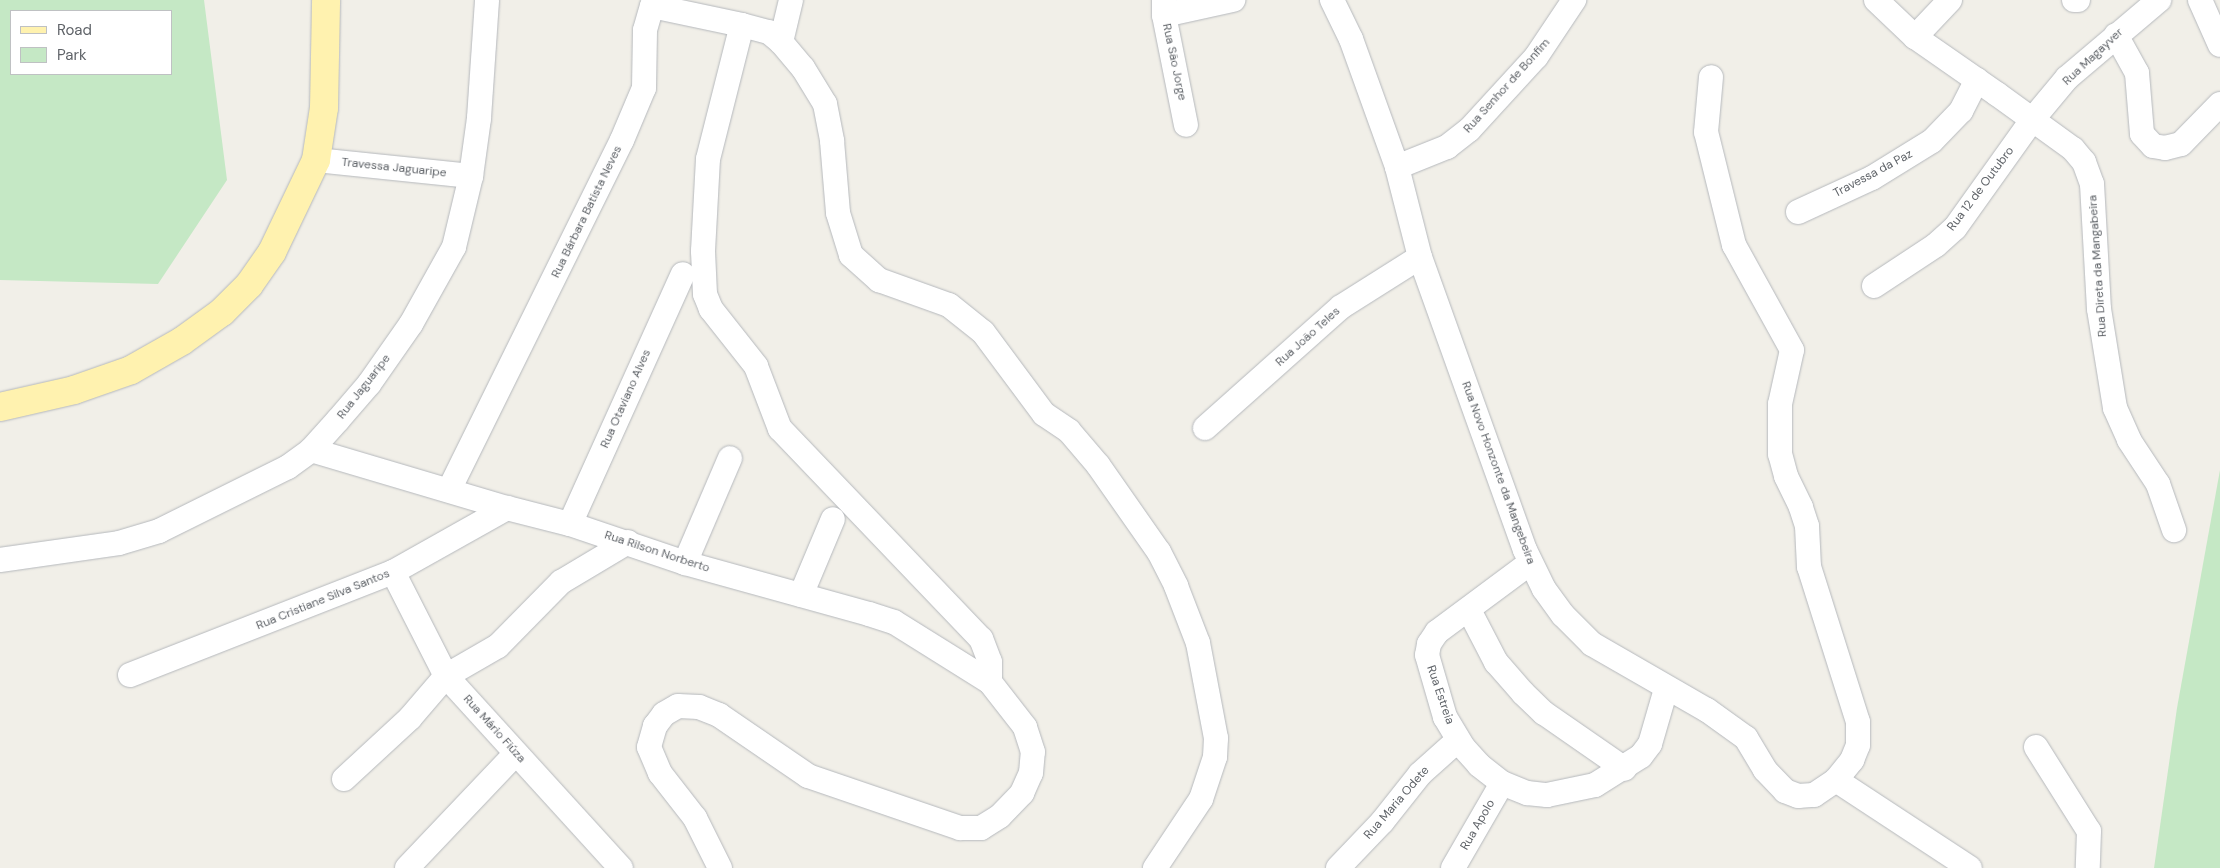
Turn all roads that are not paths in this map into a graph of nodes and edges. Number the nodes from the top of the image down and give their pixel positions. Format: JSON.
{"nodes":[{"id":1,"x":326,"y":0,"type":"edge"},
{"id":2,"x":487,"y":0,"type":"edge"},
{"id":3,"x":791,"y":0,"type":"edge"},
{"id":4,"x":1232,"y":0,"type":"edge"},
{"id":5,"x":1332,"y":0,"type":"edge"},
{"id":6,"x":1574,"y":0,"type":"edge"},
{"id":7,"x":1876,"y":0,"type":"edge"},
{"id":8,"x":1950,"y":0,"type":"edge"},
{"id":9,"x":2159,"y":0,"type":"edge"},
{"id":10,"x":2200,"y":0,"type":"edge"},
{"id":11,"x":652,"y":3,"type":"edge"},
{"id":12,"x":1164,"y":7,"type":"edge"},
{"id":13,"x":742,"y":25,"type":"junction"},
{"id":14,"x":2116,"y":35,"type":"junction"},
{"id":15,"x":1915,"y":37,"type":"junction"},
{"id":16,"x":780,"y":42,"type":"junction"},
{"id":17,"x":2220,"y":46,"type":"edge"},
{"id":18,"x":1710,"y":77,"type":"dead end"},
{"id":19,"x":1977,"y":80,"type":"junction"},
{"id":20,"x":2220,"y":104,"type":"edge"},
{"id":21,"x":2032,"y":120,"type":"junction"},
{"id":22,"x":1186,"y":124,"type":"dead end"},
{"id":23,"x":316,"y":160,"type":"junction"},
{"id":24,"x":1397,"y":168,"type":"junction"},
{"id":25,"x":471,"y":176,"type":"junction"},
{"id":26,"x":1798,"y":212,"type":"dead end"},
{"id":27,"x":1420,"y":257,"type":"junction"},
{"id":28,"x":683,"y":274,"type":"dead end"},
{"id":29,"x":1874,"y":286,"type":"dead end"},
{"id":30,"x":0,"y":407,"type":"edge"},
{"id":31,"x":1205,"y":428,"type":"dead end"},
{"id":32,"x":311,"y":450,"type":"junction"},
{"id":33,"x":730,"y":458,"type":"dead end"},
{"id":34,"x":449,"y":490,"type":"junction"},
{"id":35,"x":507,"y":508,"type":"junction"},
{"id":36,"x":833,"y":519,"type":"dead end"},
{"id":37,"x":570,"y":524,"type":"junction"},
{"id":38,"x":2174,"y":530,"type":"dead end"},
{"id":39,"x":628,"y":542,"type":"junction"},
{"id":40,"x":0,"y":560,"type":"edge"},
{"id":41,"x":685,"y":563,"type":"junction"},
{"id":42,"x":1530,"y":563,"type":"junction"},
{"id":43,"x":393,"y":572,"type":"junction"},
{"id":44,"x":801,"y":595,"type":"junction"},
{"id":45,"x":1469,"y":610,"type":"junction"},
{"id":46,"x":130,"y":675,"type":"dead end"},
{"id":47,"x":446,"y":676,"type":"junction"},
{"id":48,"x":990,"y":682,"type":"junction"},
{"id":49,"x":1666,"y":689,"type":"junction"},
{"id":50,"x":1458,"y":740,"type":"junction"},
{"id":51,"x":2036,"y":747,"type":"dead end"},
{"id":52,"x":516,"y":754,"type":"junction"},
{"id":53,"x":1625,"y":769,"type":"junction"},
{"id":54,"x":344,"y":779,"type":"dead end"},
{"id":55,"x":1836,"y":780,"type":"junction"},
{"id":56,"x":1502,"y":783,"type":"junction"},
{"id":57,"x":605,"y":863,"type":"edge"},
{"id":58,"x":407,"y":868,"type":"edge"},
{"id":59,"x":720,"y":868,"type":"edge"},
{"id":60,"x":1155,"y":868,"type":"edge"},
{"id":61,"x":1338,"y":868,"type":"edge"},
{"id":62,"x":1453,"y":868,"type":"edge"},
{"id":63,"x":1970,"y":868,"type":"edge"},
{"id":64,"x":2088,"y":868,"type":"edge"}],
"edges":[{"from":1,"to":23,"type":"main road"},
{"from":2,"to":25,"type":"street","name":"Rua Jaguaripe"},
{"from":3,"to":16,"type":"street"},
{"from":4,"to":12,"type":"street"},
{"from":5,"to":24,"type":"street","name":"Rua Novo Honzonte da Mangebeira"},
{"from":6,"to":24,"type":"street","name":"Rua Senhor de Bonfim"},
{"from":7,"to":15,"type":"street","name":"Rua Direta da Mangabeira"},
{"from":8,"to":15,"type":"street"},
{"from":9,"to":14,"type":"street","name":"Rua Magayver"},
{"from":10,"to":17,"type":"street"},
{"from":11,"to":13,"type":"street","name":"Rua Bárbara Batista Neves"},
{"from":11,"to":34,"type":"street","name":"Rua Bárbara Batista Neves"},
{"from":12,"to":22,"type":"street","name":"Rua São Jorge"},
{"from":13,"to":16,"type":"street","name":"Rua Bárbara Batista Neves"},
{"from":13,"to":48,"type":"street"},
{"from":14,"to":20,"type":"street"},
{"from":14,"to":21,"type":"street","name":"Rua Magayver"},
{"from":15,"to":19,"type":"street","name":"Rua Direta da Mangabeira"},
{"from":16,"to":60,"type":"street","name":"Rua Bárbara Batista Neves"},
{"from":18,"to":55,"type":"street","name":"Rua Novo Honzonte da Mangebeira"},
{"from":19,"to":21,"type":"street","name":"Rua Direta da Mangabeira"},
{"from":19,"to":26,"type":"street","name":"Travessa da Paz"},
{"from":21,"to":29,"type":"street","name":"Rua 12 de Outubro"},
{"from":21,"to":38,"type":"street","name":"Rua Direta da Mangabeira"},
{"from":23,"to":25,"type":"street","name":"Travessa Jaguaripe"},
{"from":23,"to":30,"type":"main road"},
{"from":24,"to":27,"type":"street","name":"Rua Novo Honzonte da Mangebeira"},
{"from":25,"to":32,"type":"street","name":"Rua Jaguaripe"},
{"from":27,"to":31,"type":"street","name":"Rua João Teles"},
{"from":27,"to":42,"type":"street","name":"Rua Novo Honzonte da Mangebeira"},
{"from":28,"to":37,"type":"street","name":"Rua Otaviano Alves"},
{"from":32,"to":34,"type":"street","name":"Rua Rilson Norberto"},
{"from":32,"to":40,"type":"street","name":"Rua Jaguaripe"},
{"from":33,"to":41,"type":"street"},
{"from":34,"to":35,"type":"street","name":"Rua Rilson Norberto"},
{"from":35,"to":37,"type":"street","name":"Rua Rilson Norberto"},
{"from":35,"to":43,"type":"street","name":"Rua Cristiane Silva Santos"},
{"from":36,"to":44,"type":"street"},
{"from":37,"to":39,"type":"street","name":"Rua Rilson Norberto"},
{"from":39,"to":41,"type":"street","name":"Rua Rilson Norberto"},
{"from":39,"to":47,"type":"street"},
{"from":41,"to":44,"type":"street","name":"Rua Rilson Norberto"},
{"from":42,"to":45,"type":"street","name":"Rua Estreia"},
{"from":42,"to":49,"type":"street","name":"Rua Novo Honzonte da Mangebeira"},
{"from":43,"to":46,"type":"street","name":"Rua Cristiane Silva Santos"},
{"from":43,"to":47,"type":"street","name":"Rua Mário Fiúza"},
{"from":44,"to":48,"type":"street","name":"Rua Rilson Norberto"},
{"from":45,"to":50,"type":"street","name":"Rua Estreia"},
{"from":45,"to":53,"type":"street"},
{"from":47,"to":52,"type":"street","name":"Rua Mário Fiúza"},
{"from":47,"to":54,"type":"street"},
{"from":48,"to":59,"type":"street","name":"Rua Rilson Norberto"},
{"from":49,"to":53,"type":"street","name":"Rua Estreia"},
{"from":49,"to":55,"type":"street","name":"Rua Novo Honzonte da Mangebeira"},
{"from":50,"to":56,"type":"street","name":"Rua Estreia"},
{"from":50,"to":61,"type":"street","name":"Rua Maria Odete"},
{"from":51,"to":64,"type":"street"},
{"from":52,"to":57,"type":"street","name":"Rua Mário Fiúza"},
{"from":52,"to":58,"type":"street"},
{"from":53,"to":56,"type":"street","name":"Rua Estreia"},
{"from":55,"to":63,"type":"street"},
{"from":56,"to":62,"type":"street","name":"Rua Apolo"}]}
